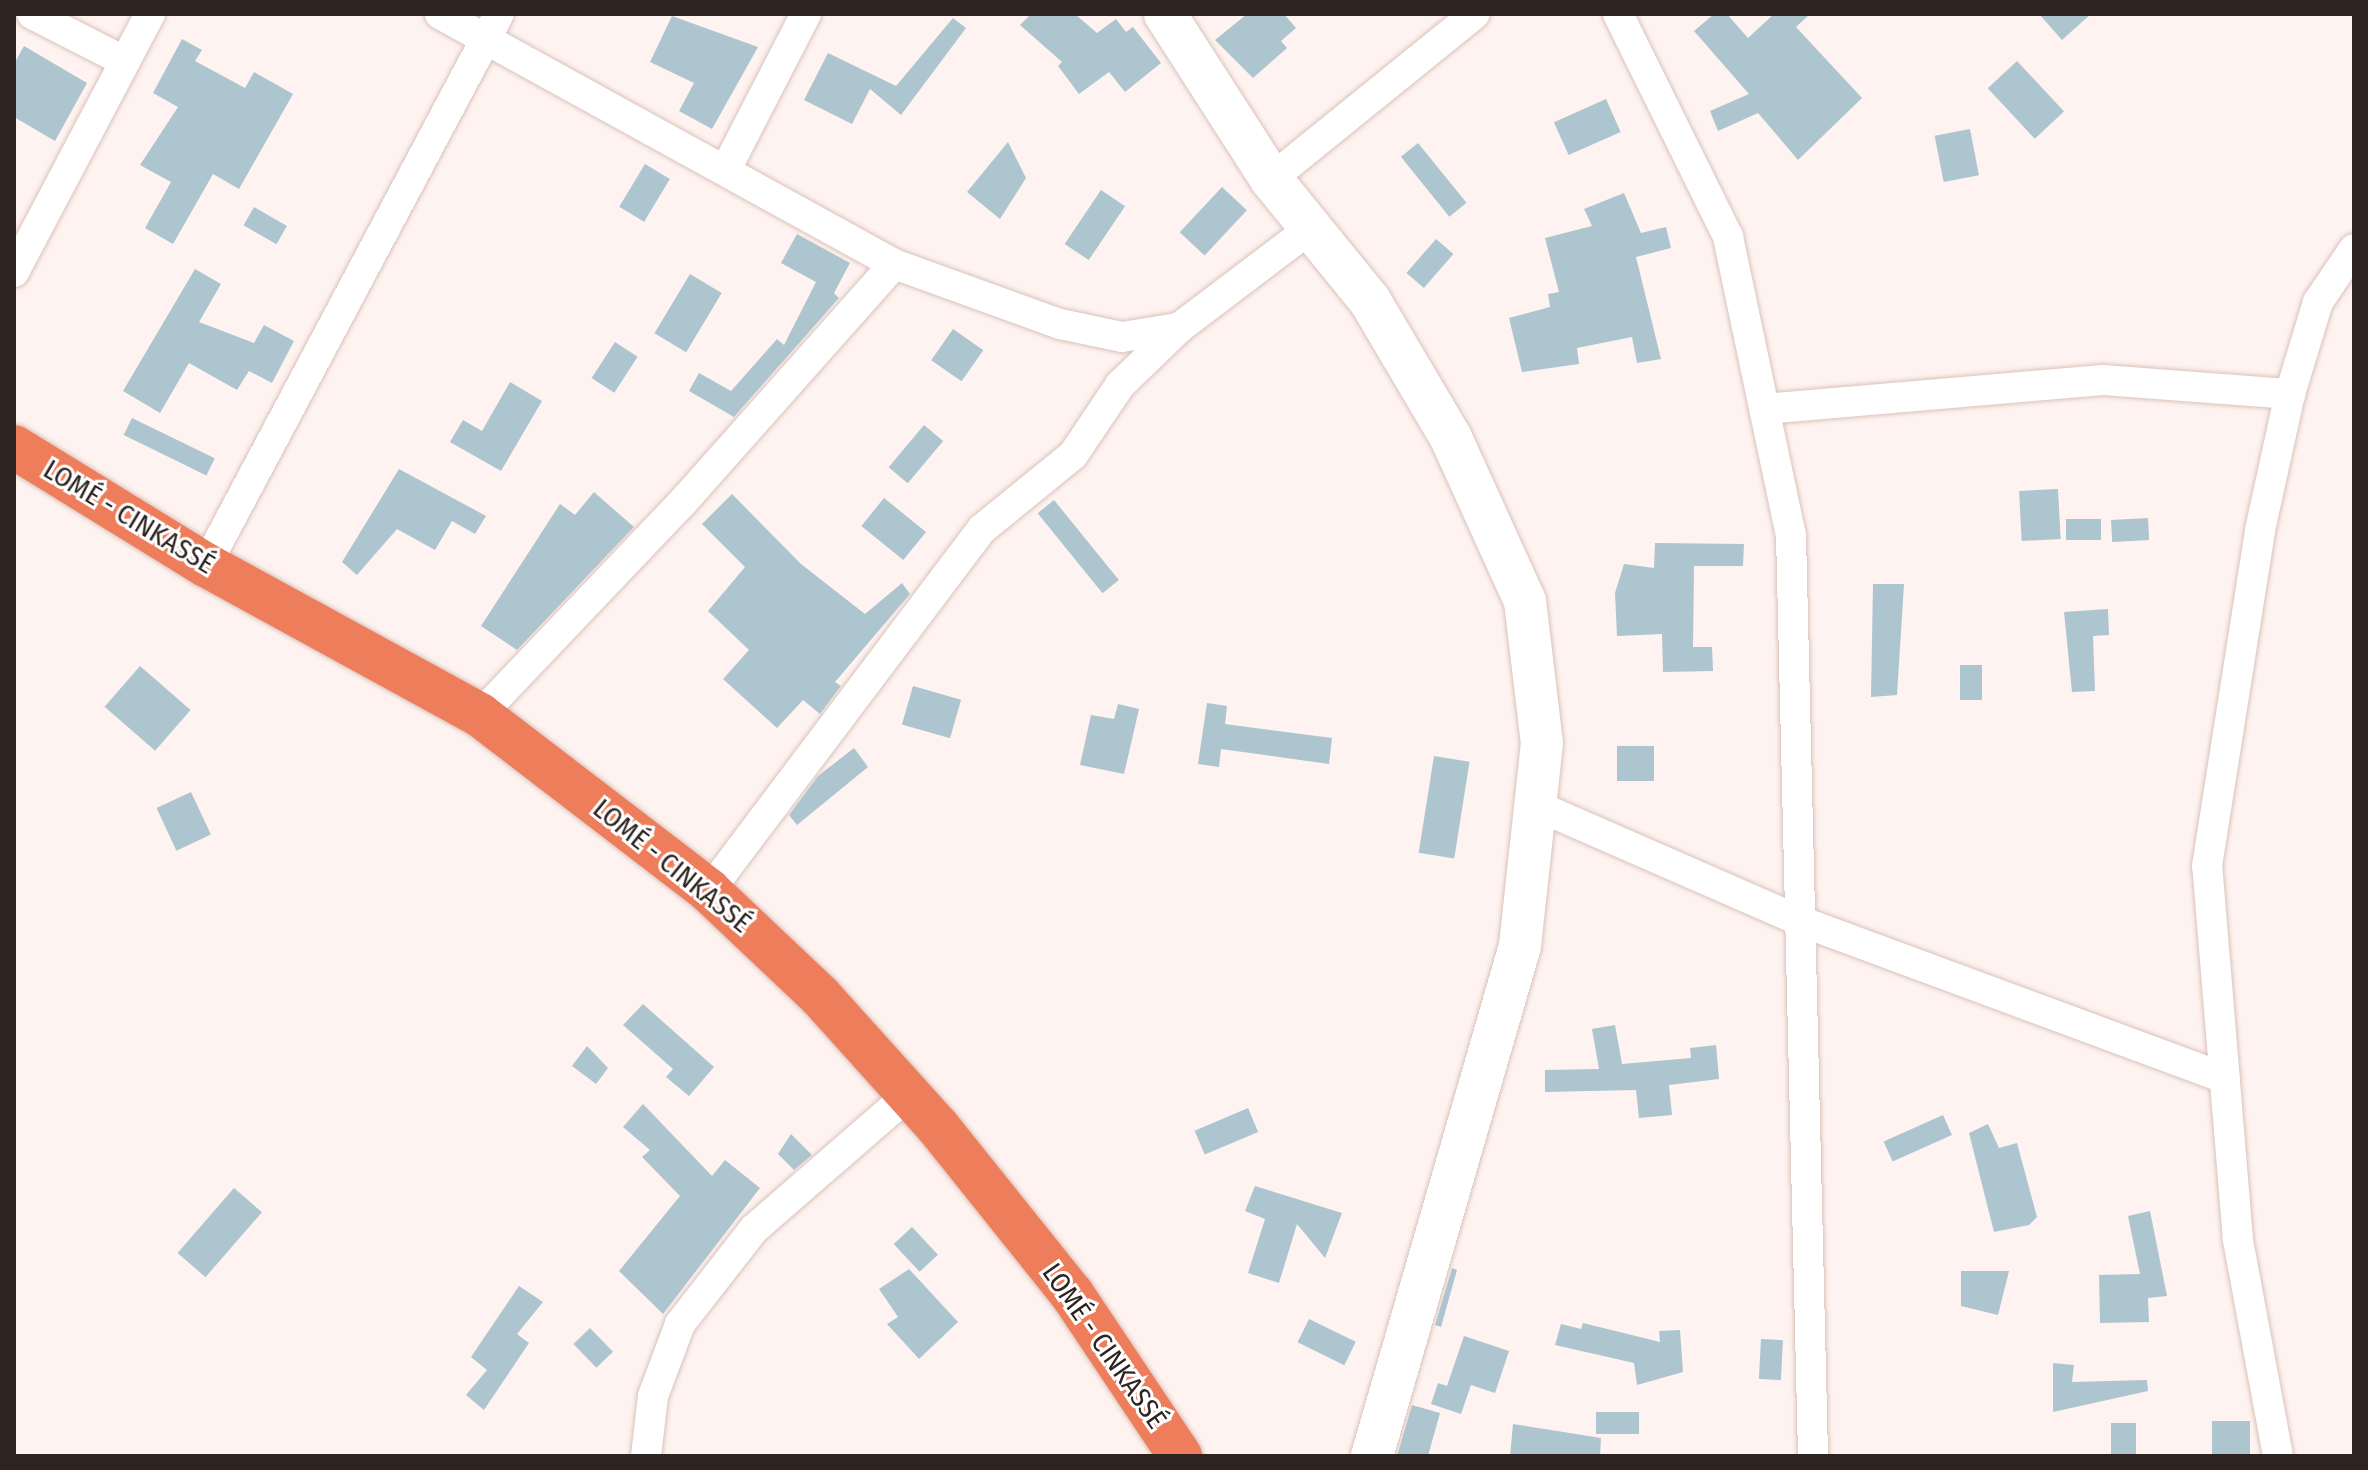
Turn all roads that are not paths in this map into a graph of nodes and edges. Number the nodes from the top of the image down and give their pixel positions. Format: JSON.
{"nodes":[{"id":1,"x":32,"y":14,"type":"edge"},
{"id":2,"x":150,"y":14,"type":"edge"},
{"id":3,"x":440,"y":14,"type":"edge"},
{"id":4,"x":806,"y":14,"type":"edge"},
{"id":5,"x":1165,"y":14,"type":"edge"},
{"id":6,"x":1475,"y":14,"type":"edge"},
{"id":7,"x":1618,"y":14,"type":"edge"},
{"id":8,"x":493,"y":26,"type":"edge"},
{"id":9,"x":122,"y":60,"type":"junction"},
{"id":10,"x":727,"y":167,"type":"junction"},
{"id":11,"x":1271,"y":179,"type":"junction"},
{"id":12,"x":1312,"y":227,"type":"junction"},
{"id":13,"x":2354,"y":249,"type":"edge"},
{"id":14,"x":894,"y":264,"type":"junction"},
{"id":15,"x":14,"y":272,"type":"edge"},
{"id":16,"x":1179,"y":328,"type":"junction"},
{"id":17,"x":2290,"y":394,"type":"junction"},
{"id":18,"x":1764,"y":409,"type":"junction"},
{"id":19,"x":14,"y":447,"type":"edge"},
{"id":20,"x":206,"y":565,"type":"junction"},
{"id":21,"x":480,"y":715,"type":"junction"},
{"id":22,"x":1535,"y":805,"type":"junction"},
{"id":23,"x":709,"y":891,"type":"junction"},
{"id":24,"x":1800,"y":921,"type":"junction"},
{"id":25,"x":2225,"y":1078,"type":"junction"},
{"id":26,"x":908,"y":1095,"type":"junction"},
{"id":27,"x":646,"y":1456,"type":"edge"},
{"id":28,"x":1180,"y":1456,"type":"edge"},
{"id":29,"x":1372,"y":1456,"type":"edge"},
{"id":30,"x":1813,"y":1456,"type":"edge"},
{"id":31,"x":2278,"y":1456,"type":"edge"}],
"edges":[{"from":1,"to":9,"type":"street"},
{"from":2,"to":9,"type":"street"},
{"from":3,"to":8,"type":"street"},
{"from":4,"to":10,"type":"street"},
{"from":5,"to":11,"type":"street"},
{"from":6,"to":11,"type":"street"},
{"from":7,"to":18,"type":"street"},
{"from":8,"to":10,"type":"street"},
{"from":8,"to":20,"type":"street"},
{"from":9,"to":15,"type":"street"},
{"from":10,"to":14,"type":"street"},
{"from":11,"to":12,"type":"street"},
{"from":12,"to":16,"type":"street"},
{"from":12,"to":22,"type":"street"},
{"from":13,"to":17,"type":"street"},
{"from":14,"to":16,"type":"street"},
{"from":14,"to":21,"type":"street"},
{"from":16,"to":23,"type":"street"},
{"from":17,"to":18,"type":"street"},
{"from":17,"to":25,"type":"street"},
{"from":18,"to":24,"type":"street"},
{"from":19,"to":20,"type":"highway","name":"LOMÉ - CINKASSÉ"},
{"from":20,"to":21,"type":"highway","name":"LOMÉ - CINKASSÉ"},
{"from":21,"to":23,"type":"highway","name":"LOMÉ - CINKASSÉ"},
{"from":22,"to":24,"type":"street"},
{"from":22,"to":29,"type":"street"},
{"from":23,"to":26,"type":"highway","name":"LOMÉ - CINKASSÉ"},
{"from":24,"to":25,"type":"street"},
{"from":24,"to":30,"type":"street"},
{"from":25,"to":31,"type":"street"},
{"from":26,"to":27,"type":"street"},
{"from":26,"to":28,"type":"highway","name":"LOMÉ - CINKASSÉ"}]}
